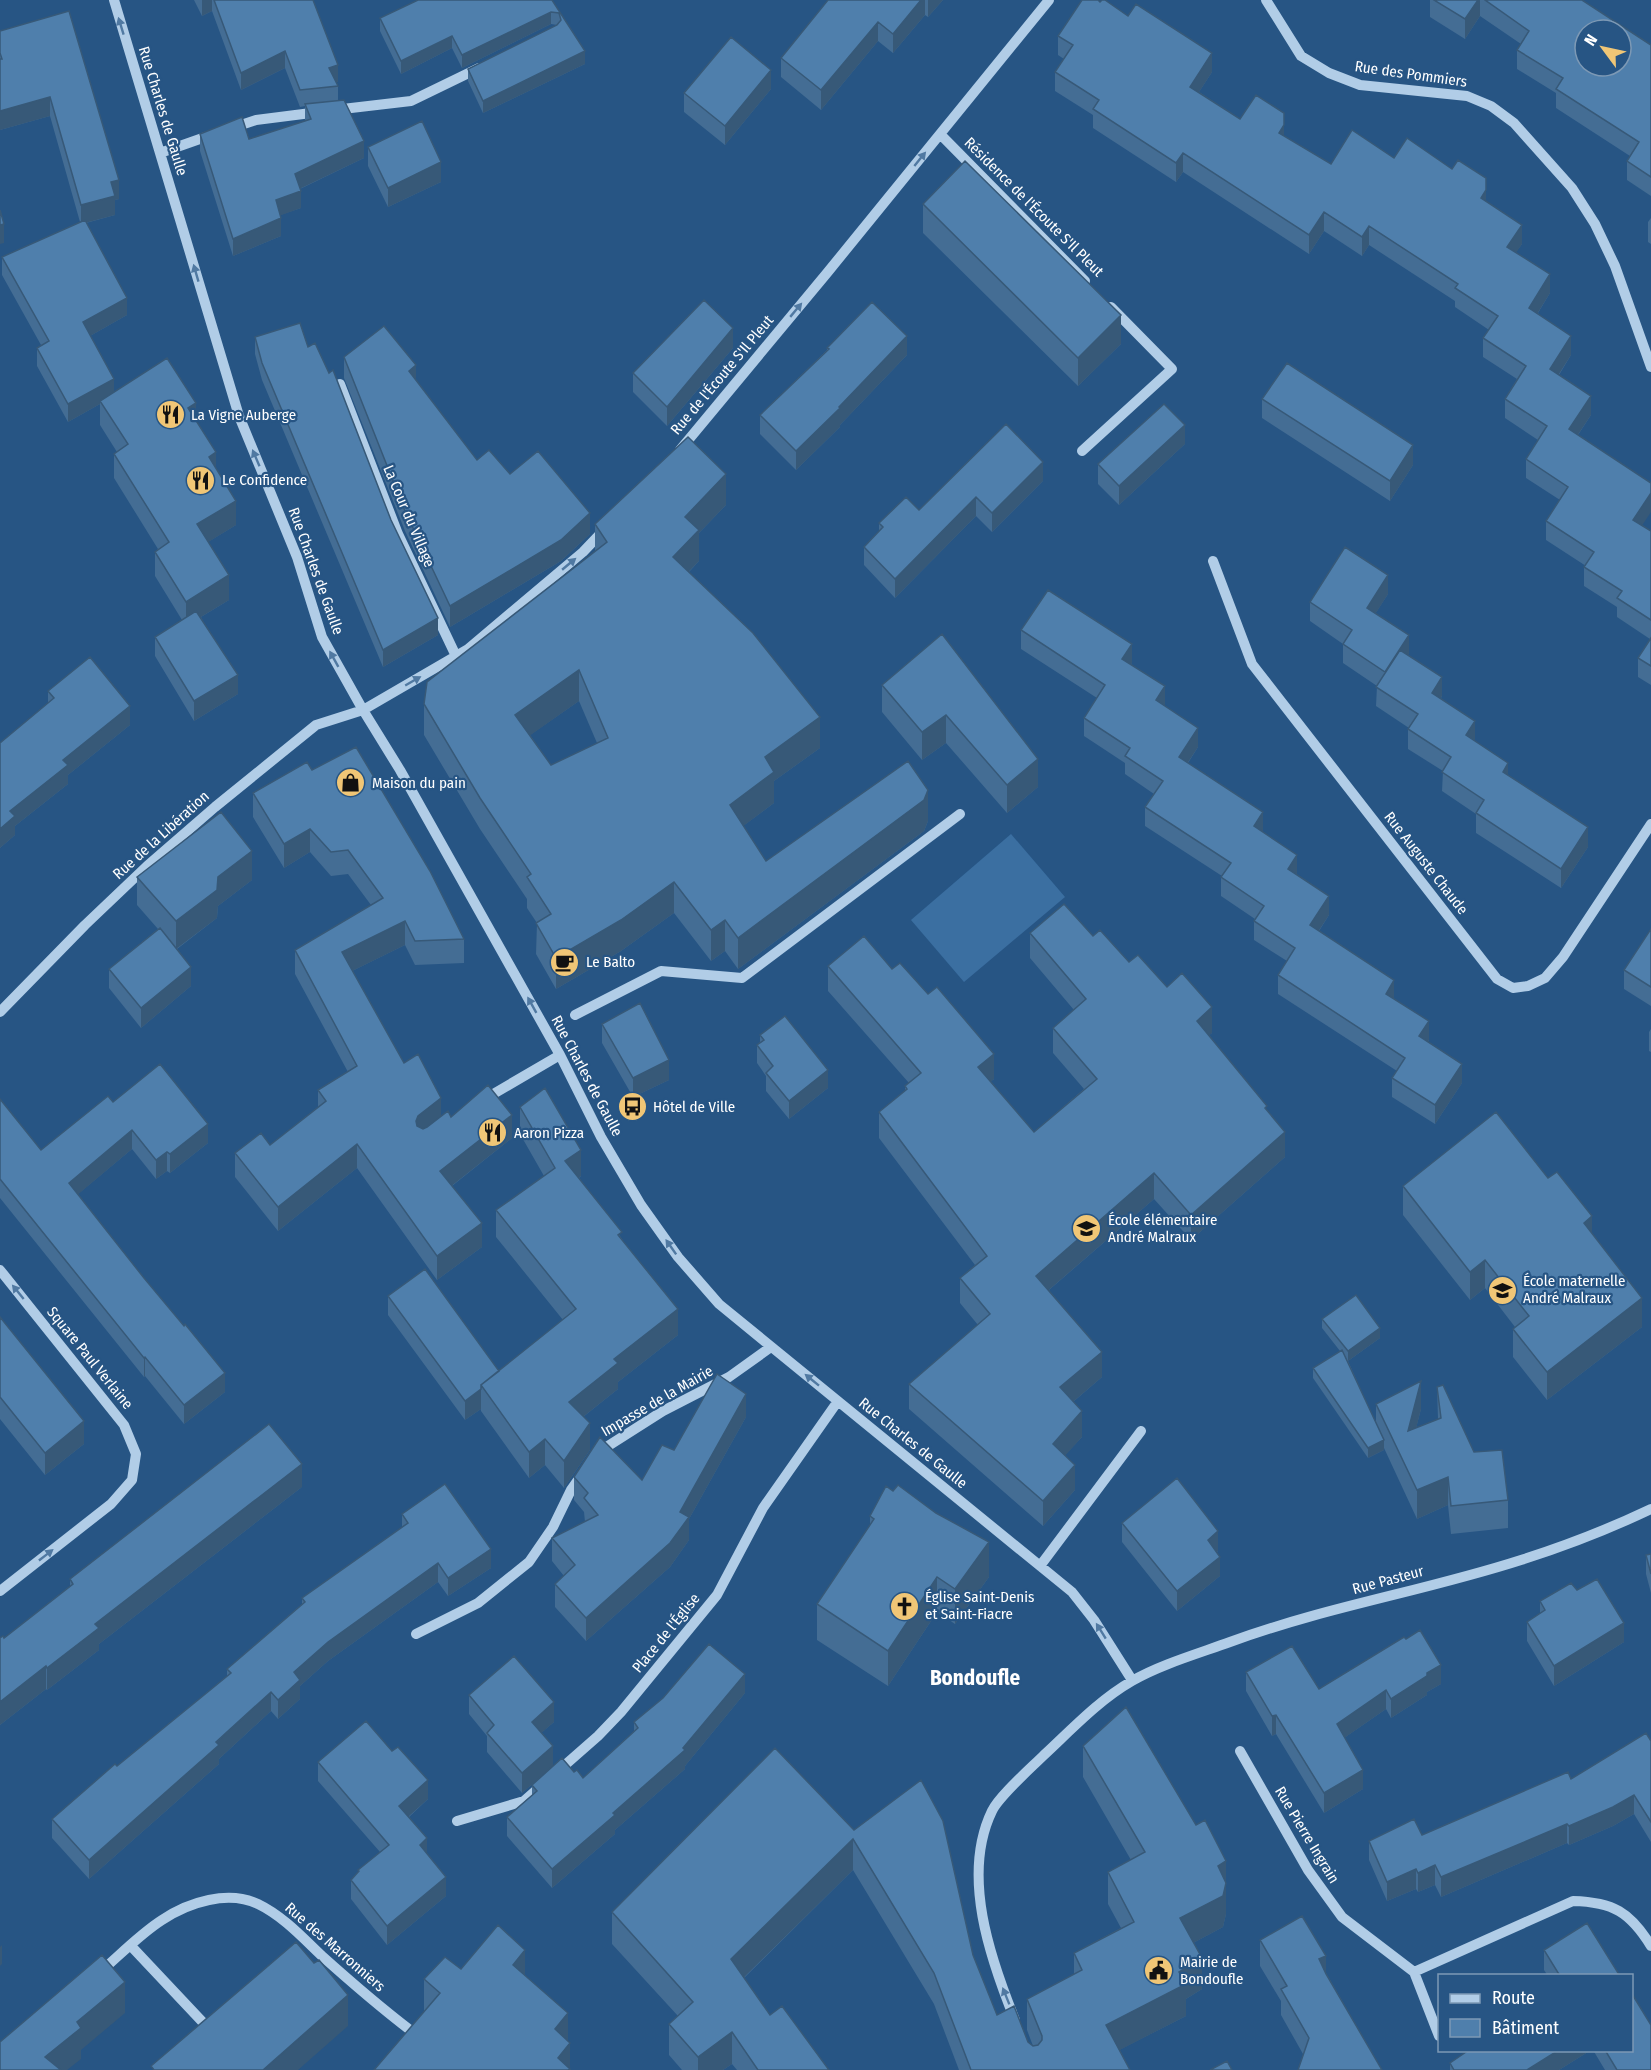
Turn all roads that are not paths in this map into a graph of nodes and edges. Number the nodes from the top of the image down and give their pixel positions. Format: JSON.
{"nodes":[{"id":1,"x":114,"y":0,"type":"edge"},
{"id":2,"x":1049,"y":0,"type":"edge"},
{"id":3,"x":1266,"y":0,"type":"edge"},
{"id":4,"x":493,"y":61,"type":"edge"},
{"id":5,"x":940,"y":134,"type":"junction"},
{"id":6,"x":160,"y":153,"type":"junction"},
{"id":7,"x":1089,"y":285,"type":"edge"},
{"id":8,"x":1106,"y":302,"type":"edge"},
{"id":9,"x":1651,"y":367,"type":"edge"},
{"id":10,"x":340,"y":384,"type":"edge"},
{"id":11,"x":1082,"y":451,"type":"dead end"},
{"id":12,"x":675,"y":455,"type":"edge"},
{"id":13,"x":614,"y":520,"type":"edge"},
{"id":14,"x":1213,"y":561,"type":"dead end"},
{"id":15,"x":456,"y":656,"type":"junction"},
{"id":16,"x":363,"y":710,"type":"junction"},
{"id":17,"x":960,"y":813,"type":"dead end"},
{"id":18,"x":1651,"y":824,"type":"edge"},
{"id":19,"x":0,"y":1012,"type":"edge"},
{"id":20,"x":575,"y":1016,"type":"dead end"},
{"id":21,"x":560,"y":1055,"type":"junction"},
{"id":22,"x":474,"y":1106,"type":"edge"},
{"id":23,"x":0,"y":1270,"type":"edge"},
{"id":24,"x":771,"y":1347,"type":"junction"},
{"id":25,"x":838,"y":1401,"type":"junction"},
{"id":26,"x":1141,"y":1431,"type":"dead end"},
{"id":27,"x":1651,"y":1509,"type":"edge"},
{"id":28,"x":1040,"y":1566,"type":"junction"},
{"id":29,"x":0,"y":1591,"type":"edge"},
{"id":30,"x":416,"y":1634,"type":"dead end"},
{"id":31,"x":1132,"y":1680,"type":"junction"},
{"id":32,"x":1240,"y":1751,"type":"dead end"},
{"id":33,"x":457,"y":1821,"type":"dead end"},
{"id":34,"x":131,"y":1946,"type":"junction"},
{"id":35,"x":1651,"y":1946,"type":"edge"},
{"id":36,"x":1414,"y":1972,"type":"junction"},
{"id":37,"x":88,"y":1982,"type":"edge"},
{"id":38,"x":411,"y":2030,"type":"edge"},
{"id":39,"x":1019,"y":2030,"type":"edge"},
{"id":40,"x":211,"y":2031,"type":"edge"},
{"id":41,"x":1438,"y":2036,"type":"edge"}],
"edges":[{"from":6,"to":1,"type":"street","name":"Rue Charles de Gaulle","one_way":true},
{"from":2,"to":5,"type":"street","name":"Rue de l'Écoute S'Il Pleut"},
{"from":3,"to":9,"type":"street","name":"Rue des Pommiers"},
{"from":4,"to":6,"type":"street"},
{"from":5,"to":7,"type":"street","name":"Résidence de l'Écoute S'Il Pleut"},
{"from":12,"to":5,"type":"street","name":"Rue de l'Écoute S'Il Pleut","one_way":true},
{"from":16,"to":6,"type":"street","name":"Rue Charles de Gaulle","one_way":true},
{"from":8,"to":11,"type":"street"},
{"from":10,"to":15,"type":"street","name":"La Cour du Village"},
{"from":15,"to":13,"type":"street","one_way":true},
{"from":14,"to":18,"type":"street","name":"Rue Auguste Chaude"},
{"from":16,"to":15,"type":"street","one_way":true},
{"from":16,"to":19,"type":"street","name":"Rue de la Libération"},
{"from":21,"to":16,"type":"street","name":"Rue Charles de Gaulle","one_way":true},
{"from":17,"to":20,"type":"street"},
{"from":21,"to":22,"type":"street"},
{"from":24,"to":21,"type":"street","name":"Rue Charles de Gaulle","one_way":true},
{"from":29,"to":23,"type":"street","name":"Square Paul Verlaine","one_way":true},
{"from":25,"to":24,"type":"street","name":"Rue Charles de Gaulle","one_way":true},
{"from":24,"to":30,"type":"street","name":"Impasse de la Mairie"},
{"from":25,"to":28,"type":"street","name":"Rue Charles de Gaulle"},
{"from":25,"to":33,"type":"street","name":"Place de l'Église"},
{"from":26,"to":28,"type":"street"},
{"from":27,"to":31,"type":"street","name":"Rue Pasteur"},
{"from":31,"to":28,"type":"street","name":"Rue Charles de Gaulle","one_way":true},
{"from":39,"to":31,"type":"street","one_way":true},
{"from":32,"to":36,"type":"street","name":"Rue Pierre Ingrain"},
{"from":34,"to":37,"type":"street","name":"Rue des Marronniers"},
{"from":34,"to":38,"type":"street","name":"Rue des Marronniers"},
{"from":34,"to":40,"type":"street"},
{"from":35,"to":36,"type":"street"},
{"from":36,"to":41,"type":"street"}]}
